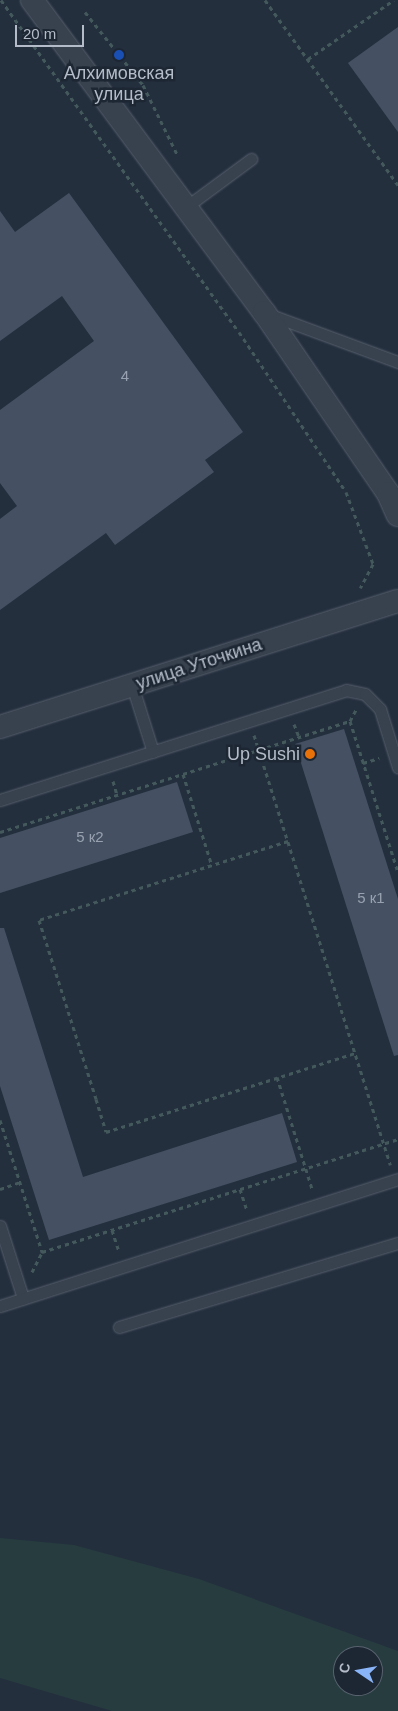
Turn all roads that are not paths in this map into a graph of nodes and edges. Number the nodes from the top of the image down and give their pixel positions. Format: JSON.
{"nodes":[{"id":1,"x":32,"y":0,"type":"edge"},
{"id":2,"x":251,"y":159,"type":"dead end"},
{"id":3,"x":186,"y":207,"type":"junction"},
{"id":4,"x":264,"y":312,"type":"junction"},
{"id":5,"x":398,"y":362,"type":"edge"},
{"id":6,"x":393,"y":492,"type":"edge"},
{"id":7,"x":398,"y":515,"type":"edge"},
{"id":8,"x":398,"y":601,"type":"edge"},
{"id":9,"x":132,"y":685,"type":"junction"},
{"id":10,"x":0,"y":728,"type":"edge"},
{"id":11,"x":153,"y":752,"type":"junction"},
{"id":12,"x":398,"y":767,"type":"edge"},
{"id":13,"x":0,"y":800,"type":"edge"},
{"id":14,"x":396,"y":1180,"type":"edge"},
{"id":15,"x":0,"y":1226,"type":"edge"},
{"id":16,"x":398,"y":1243,"type":"edge"},
{"id":17,"x":23,"y":1298,"type":"junction"},
{"id":18,"x":0,"y":1306,"type":"edge"},
{"id":19,"x":119,"y":1328,"type":"dead end"}],
"edges":[{"from":1,"to":3,"type":"street"},
{"from":2,"to":3,"type":"lane"},
{"from":3,"to":4,"type":"street"},
{"from":4,"to":5,"type":"lane"},
{"from":4,"to":6,"type":"street"},
{"from":6,"to":7,"type":"street"},
{"from":8,"to":9,"type":"street","name":"улица Уточкина"},
{"from":9,"to":10,"type":"street","name":"улица Уточкина"},
{"from":9,"to":11,"type":"lane"},
{"from":11,"to":12,"type":"lane"},
{"from":11,"to":13,"type":"lane"},
{"from":14,"to":17,"type":"lane"},
{"from":15,"to":17,"type":"lane"},
{"from":16,"to":19,"type":"lane"},
{"from":17,"to":18,"type":"lane"}]}
